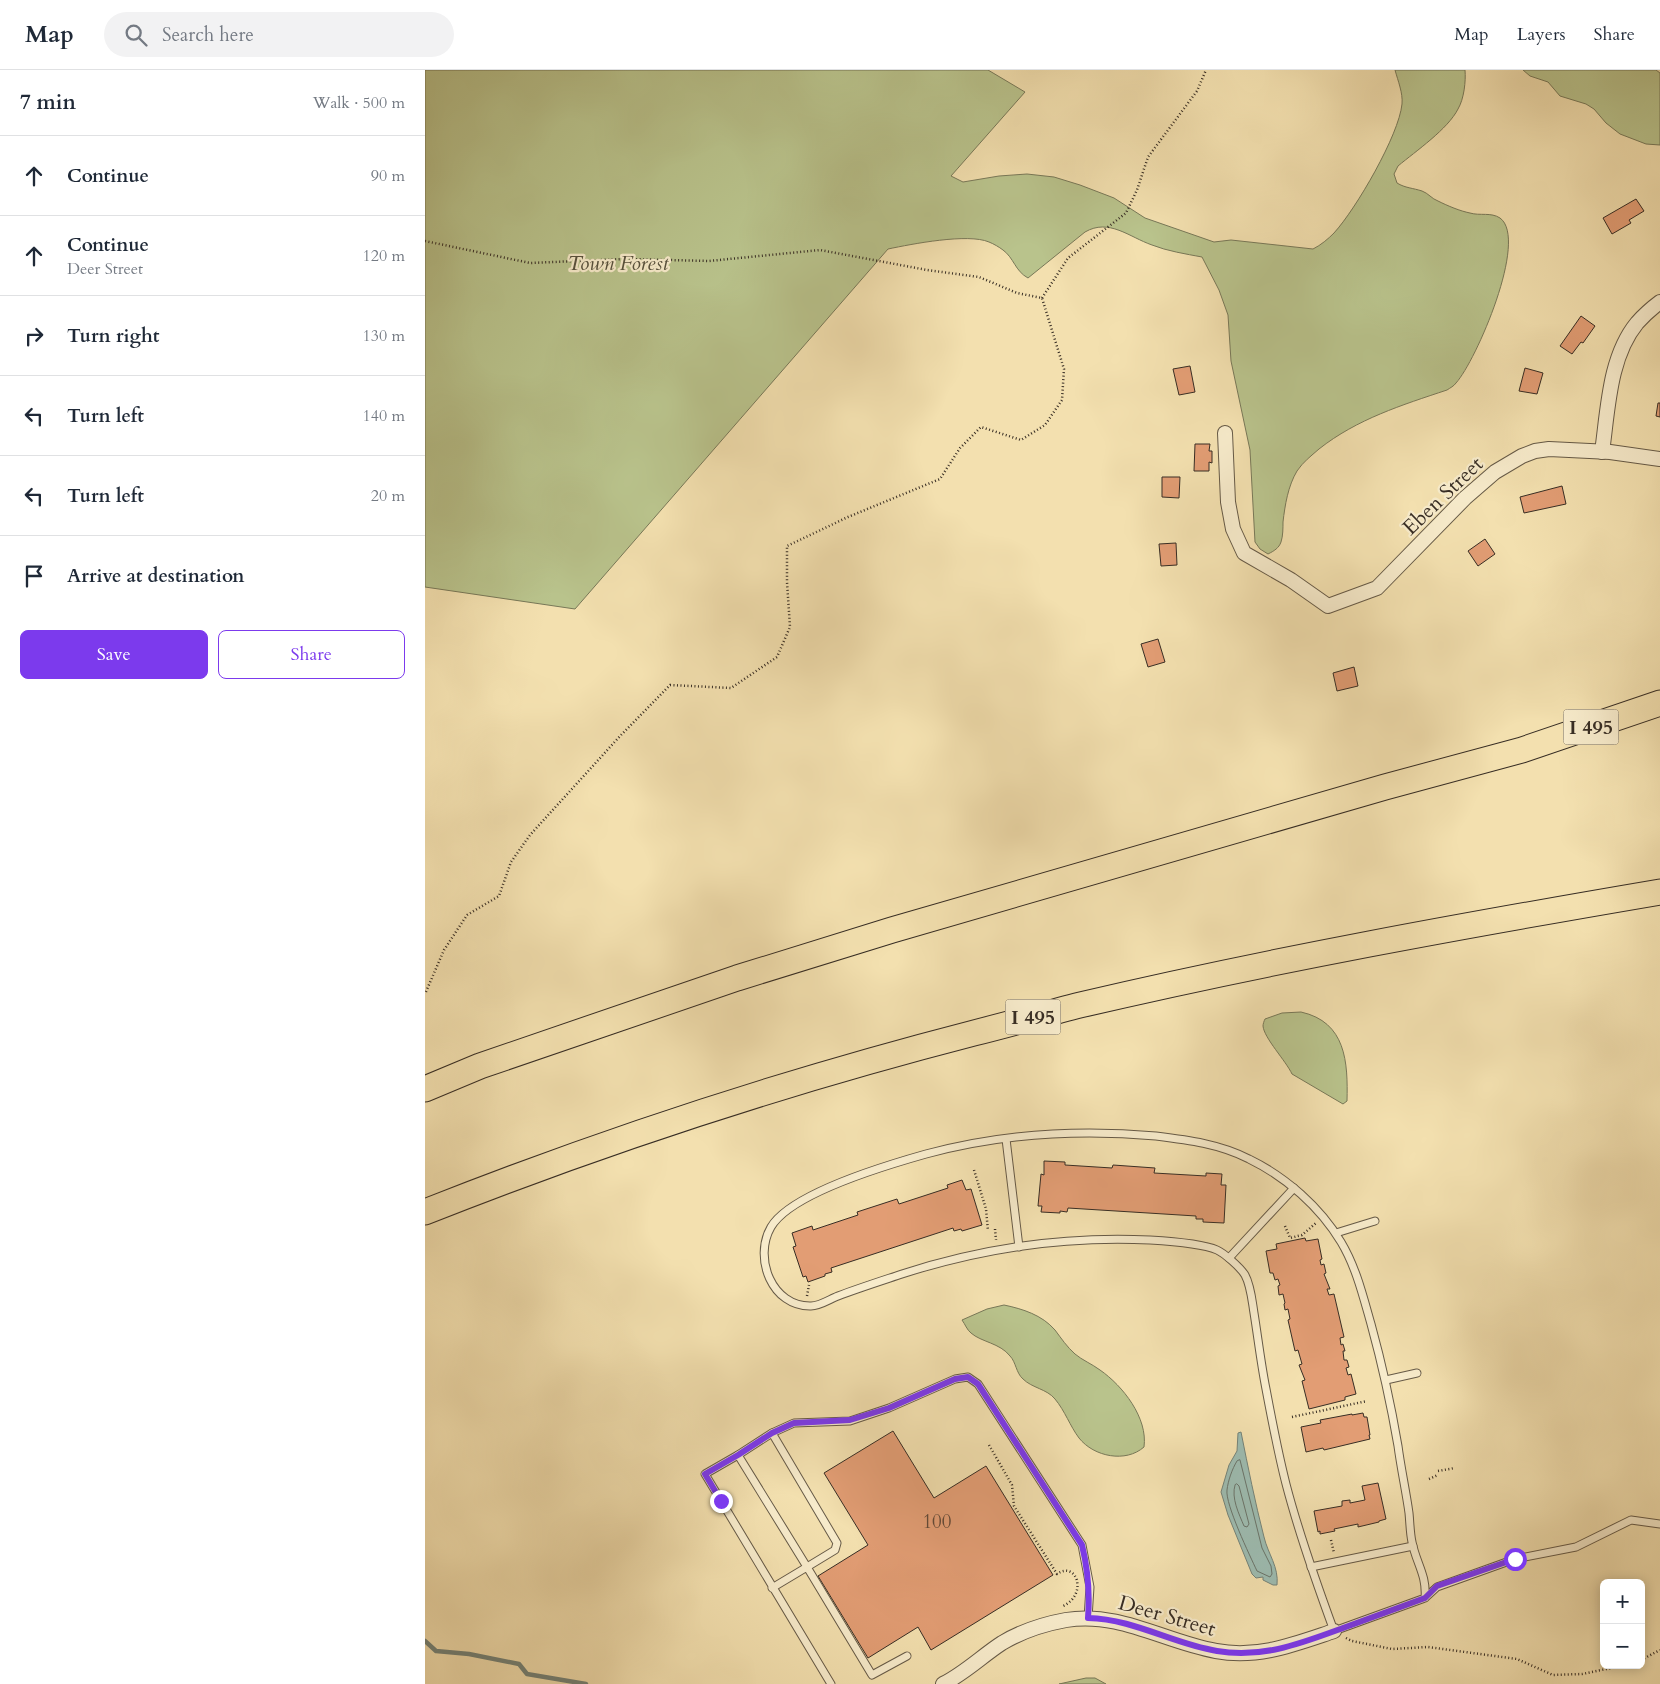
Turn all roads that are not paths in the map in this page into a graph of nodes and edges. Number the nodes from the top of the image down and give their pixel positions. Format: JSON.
{"nodes":[{"id":1,"x":1660,"y":302,"type":"edge"},
{"id":2,"x":1225,"y":433,"type":"dead end"},
{"id":3,"x":1602,"y":452,"type":"junction"},
{"id":4,"x":1660,"y":459,"type":"edge"},
{"id":5,"x":1660,"y":703,"type":"edge"},
{"id":6,"x":1660,"y":892,"type":"edge"},
{"id":7,"x":425,"y":1089,"type":"edge"},
{"id":8,"x":1006,"y":1139,"type":"junction"},
{"id":9,"x":1293,"y":1188,"type":"junction"},
{"id":10,"x":425,"y":1212,"type":"edge"},
{"id":11,"x":1375,"y":1221,"type":"dead end"},
{"id":12,"x":1335,"y":1234,"type":"junction"},
{"id":13,"x":1019,"y":1246,"type":"junction"},
{"id":14,"x":1229,"y":1258,"type":"junction"},
{"id":15,"x":1417,"y":1373,"type":"dead end"},
{"id":16,"x":1386,"y":1380,"type":"junction"},
{"id":17,"x":772,"y":1433,"type":"junction"},
{"id":18,"x":738,"y":1455,"type":"junction"},
{"id":19,"x":1660,"y":1524,"type":"edge"},
{"id":20,"x":1413,"y":1546,"type":"junction"},
{"id":21,"x":807,"y":1567,"type":"junction"},
{"id":22,"x":1311,"y":1567,"type":"junction"},
{"id":23,"x":772,"y":1588,"type":"junction"},
{"id":24,"x":1425,"y":1598,"type":"junction"},
{"id":25,"x":1088,"y":1618,"type":"junction"},
{"id":26,"x":1334,"y":1631,"type":"junction"},
{"id":27,"x":907,"y":1656,"type":"dead end"},
{"id":28,"x":831,"y":1684,"type":"edge"},
{"id":29,"x":943,"y":1684,"type":"edge"}],
"edges":[{"from":1,"to":3,"type":"street"},
{"from":2,"to":3,"type":"street","name":"Eben Street"},
{"from":3,"to":4,"type":"street","name":"Eben Street"},
{"from":5,"to":7,"type":"highway","number":"I 495"},
{"from":6,"to":10,"type":"highway","number":"I 495"},
{"from":8,"to":9,"type":"lane"},
{"from":8,"to":13,"type":"lane"},
{"from":8,"to":13,"type":"lane"},
{"from":9,"to":12,"type":"lane"},
{"from":9,"to":14,"type":"lane"},
{"from":11,"to":12,"type":"lane"},
{"from":12,"to":16,"type":"lane"},
{"from":13,"to":14,"type":"lane"},
{"from":14,"to":22,"type":"lane"},
{"from":15,"to":16,"type":"lane"},
{"from":16,"to":20,"type":"lane"},
{"from":17,"to":18,"type":"lane"},
{"from":17,"to":21,"type":"lane"},
{"from":17,"to":25,"type":"lane"},
{"from":18,"to":21,"type":"lane"},
{"from":18,"to":23,"type":"lane"},
{"from":19,"to":24,"type":"lane"},
{"from":20,"to":22,"type":"lane"},
{"from":20,"to":24,"type":"lane"},
{"from":21,"to":23,"type":"lane"},
{"from":21,"to":27,"type":"lane"},
{"from":22,"to":26,"type":"lane"},
{"from":23,"to":28,"type":"lane"},
{"from":24,"to":26,"type":"lane"},
{"from":25,"to":26,"type":"street","name":"Deer Street"},
{"from":25,"to":29,"type":"street","name":"Deer Street"}]}
